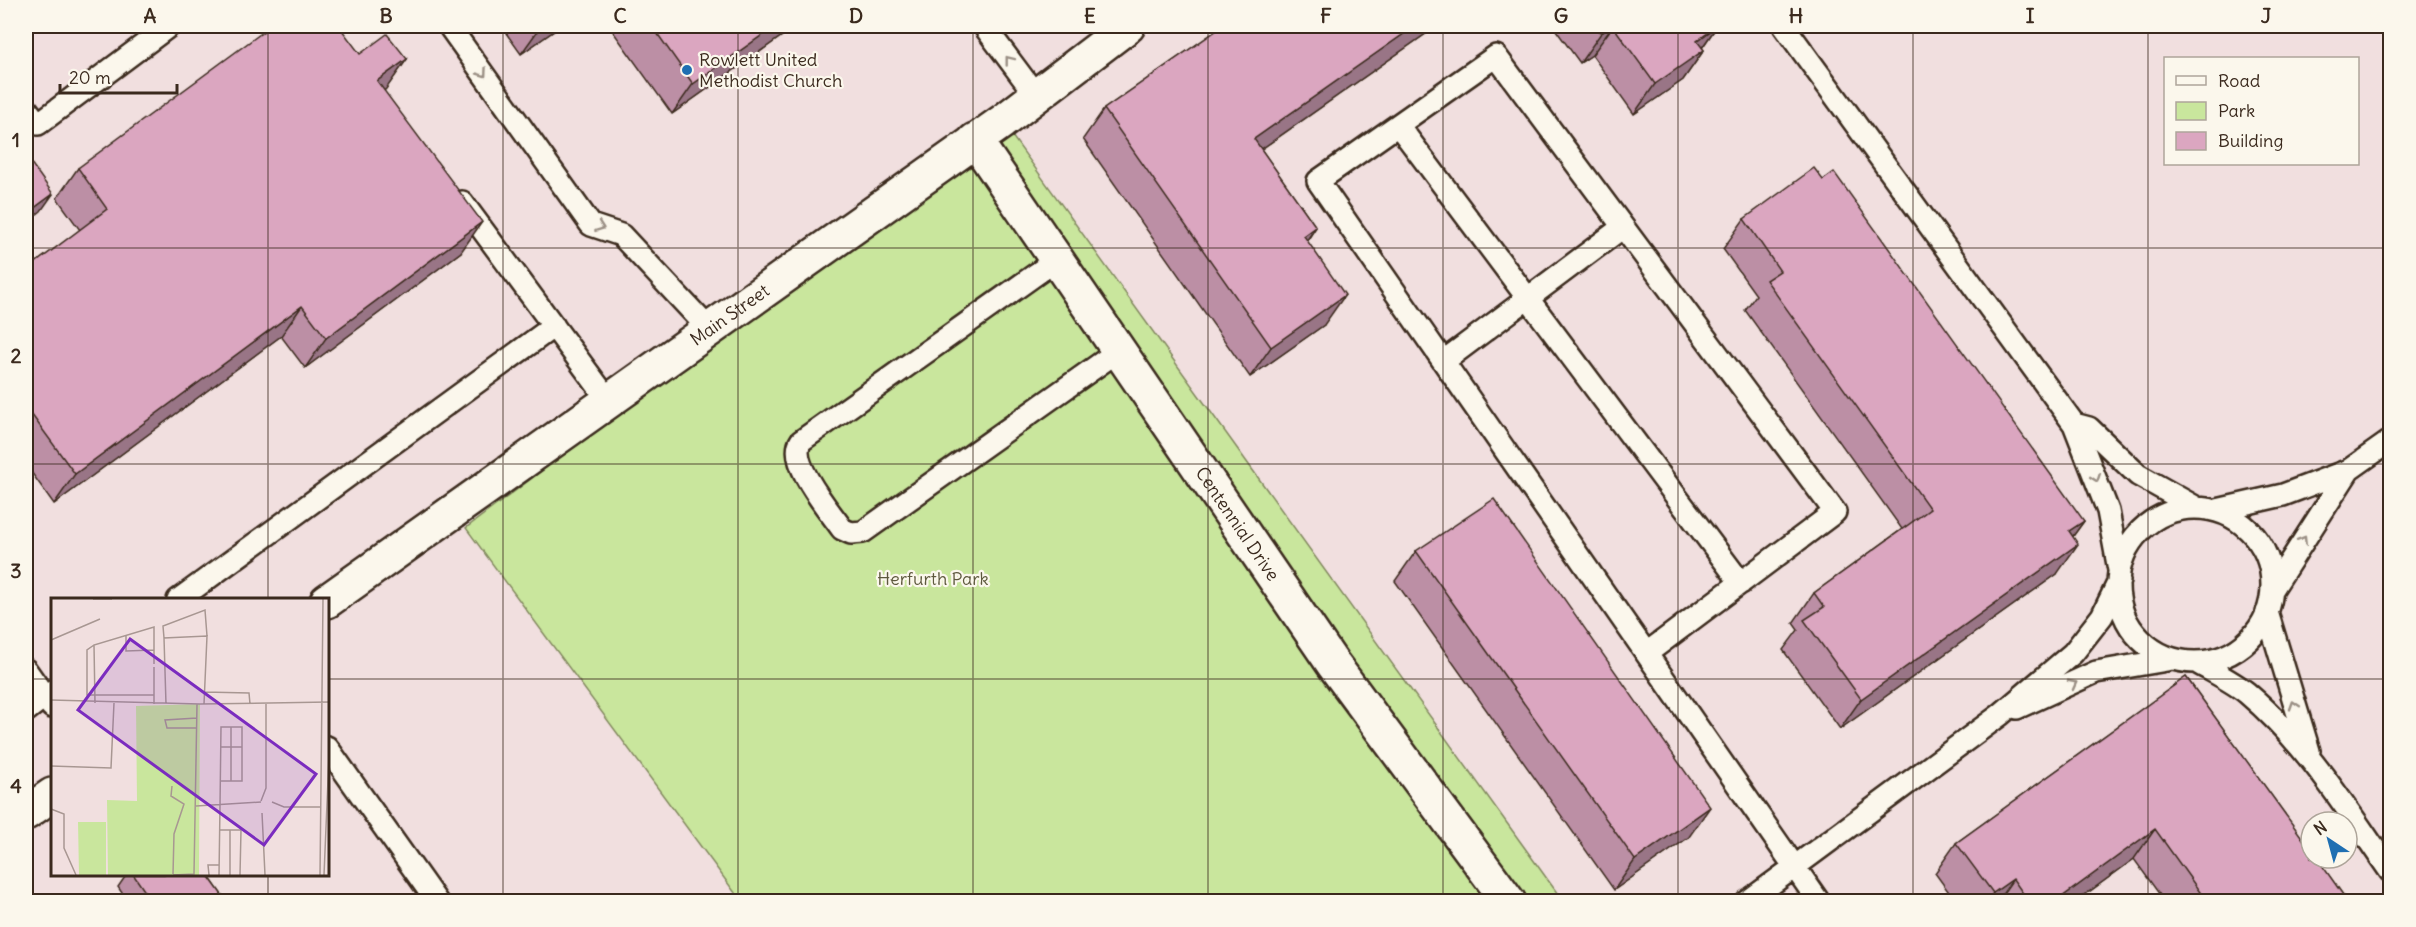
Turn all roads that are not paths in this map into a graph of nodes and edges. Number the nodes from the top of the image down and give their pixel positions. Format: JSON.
{"nodes":[{"id":1,"x":169,"y":26,"type":"edge"},
{"id":2,"x":449,"y":26,"type":"edge"},
{"id":3,"x":984,"y":26,"type":"edge"},
{"id":4,"x":1128,"y":26,"type":"edge"},
{"id":5,"x":1784,"y":26,"type":"edge"},
{"id":6,"x":1035,"y":94,"type":"junction"},
{"id":7,"x":26,"y":108,"type":"edge"},
{"id":8,"x":1398,"y":125,"type":"junction"},
{"id":9,"x":975,"y":140,"type":"junction"},
{"id":10,"x":450,"y":187,"type":"edge"},
{"id":11,"x":1623,"y":227,"type":"junction"},
{"id":12,"x":1056,"y":260,"type":"junction"},
{"id":13,"x":1528,"y":297,"type":"junction"},
{"id":14,"x":554,"y":326,"type":"junction"},
{"id":15,"x":710,"y":330,"type":"junction"},
{"id":16,"x":1118,"y":351,"type":"junction"},
{"id":17,"x":1444,"y":360,"type":"junction"},
{"id":18,"x":609,"y":401,"type":"junction"},
{"id":19,"x":2074,"y":424,"type":"junction"},
{"id":20,"x":2391,"y":441,"type":"edge"},
{"id":21,"x":2349,"y":470,"type":"junction"},
{"id":22,"x":2207,"y":509,"type":"junction"},
{"id":23,"x":2119,"y":575,"type":"junction"},
{"id":24,"x":1741,"y":583,"type":"junction"},
{"id":25,"x":2272,"y":590,"type":"junction"},
{"id":26,"x":181,"y":598,"type":"edge"},
{"id":27,"x":328,"y":600,"type":"edge"},
{"id":28,"x":2267,"y":612,"type":"junction"},
{"id":29,"x":1647,"y":653,"type":"junction"},
{"id":30,"x":2174,"y":659,"type":"junction"},
{"id":31,"x":2196,"y":662,"type":"junction"},
{"id":32,"x":26,"y":670,"type":"edge"},
{"id":33,"x":50,"y":698,"type":"edge"},
{"id":34,"x":26,"y":711,"type":"edge"},
{"id":35,"x":2000,"y":715,"type":"junction"},
{"id":36,"x":328,"y":748,"type":"edge"},
{"id":37,"x":2313,"y":760,"type":"junction"},
{"id":38,"x":51,"y":796,"type":"edge"},
{"id":39,"x":26,"y":813,"type":"edge"},
{"id":40,"x":1794,"y":867,"type":"junction"},
{"id":41,"x":2391,"y":870,"type":"edge"},
{"id":42,"x":437,"y":902,"type":"edge"},
{"id":43,"x":1509,"y":902,"type":"edge"},
{"id":44,"x":1747,"y":902,"type":"edge"},
{"id":45,"x":1819,"y":902,"type":"edge"}],
"edges":[{"from":1,"to":7,"type":"lane"},
{"from":2,"to":15,"type":"lane","one_way":true},
{"from":6,"to":3,"type":"lane","one_way":true},
{"from":4,"to":6,"type":"street","name":"Main Street"},
{"from":5,"to":19,"type":"lane"},
{"from":6,"to":9,"type":"street","name":"Main Street"},
{"from":8,"to":11,"type":"lane"},
{"from":8,"to":13,"type":"lane"},
{"from":8,"to":17,"type":"lane"},
{"from":9,"to":12,"type":"street","name":"Centennial Drive"},
{"from":9,"to":15,"type":"street","name":"Main Street"},
{"from":10,"to":14,"type":"lane"},
{"from":11,"to":13,"type":"lane"},
{"from":11,"to":24,"type":"lane"},
{"from":12,"to":16,"type":"street","name":"Centennial Drive"},
{"from":12,"to":16,"type":"lane"},
{"from":13,"to":17,"type":"lane"},
{"from":13,"to":24,"type":"lane"},
{"from":14,"to":18,"type":"lane"},
{"from":14,"to":26,"type":"lane"},
{"from":15,"to":18,"type":"street","name":"Main Street"},
{"from":16,"to":43,"type":"street","name":"Centennial Drive"},
{"from":17,"to":29,"type":"lane"},
{"from":18,"to":27,"type":"street","name":"Main Street"},
{"from":19,"to":22,"type":"lane"},
{"from":19,"to":23,"type":"lane","one_way":true},
{"from":20,"to":21,"type":"lane"},
{"from":21,"to":22,"type":"lane"},
{"from":25,"to":21,"type":"lane","one_way":true},
{"from":22,"to":23,"type":"lane"},
{"from":22,"to":25,"type":"lane"},
{"from":23,"to":30,"type":"lane"},
{"from":23,"to":35,"type":"lane"},
{"from":24,"to":29,"type":"lane"},
{"from":25,"to":28,"type":"lane"},
{"from":28,"to":31,"type":"lane"},
{"from":37,"to":28,"type":"lane","one_way":true},
{"from":29,"to":40,"type":"lane"},
{"from":30,"to":31,"type":"lane"},
{"from":35,"to":30,"type":"lane","one_way":true},
{"from":31,"to":37,"type":"lane"},
{"from":32,"to":33,"type":"lane"},
{"from":33,"to":34,"type":"lane"},
{"from":35,"to":40,"type":"lane"},
{"from":36,"to":42,"type":"lane"},
{"from":37,"to":41,"type":"lane"},
{"from":38,"to":39,"type":"street"},
{"from":40,"to":44,"type":"lane"},
{"from":40,"to":45,"type":"lane"}]}
